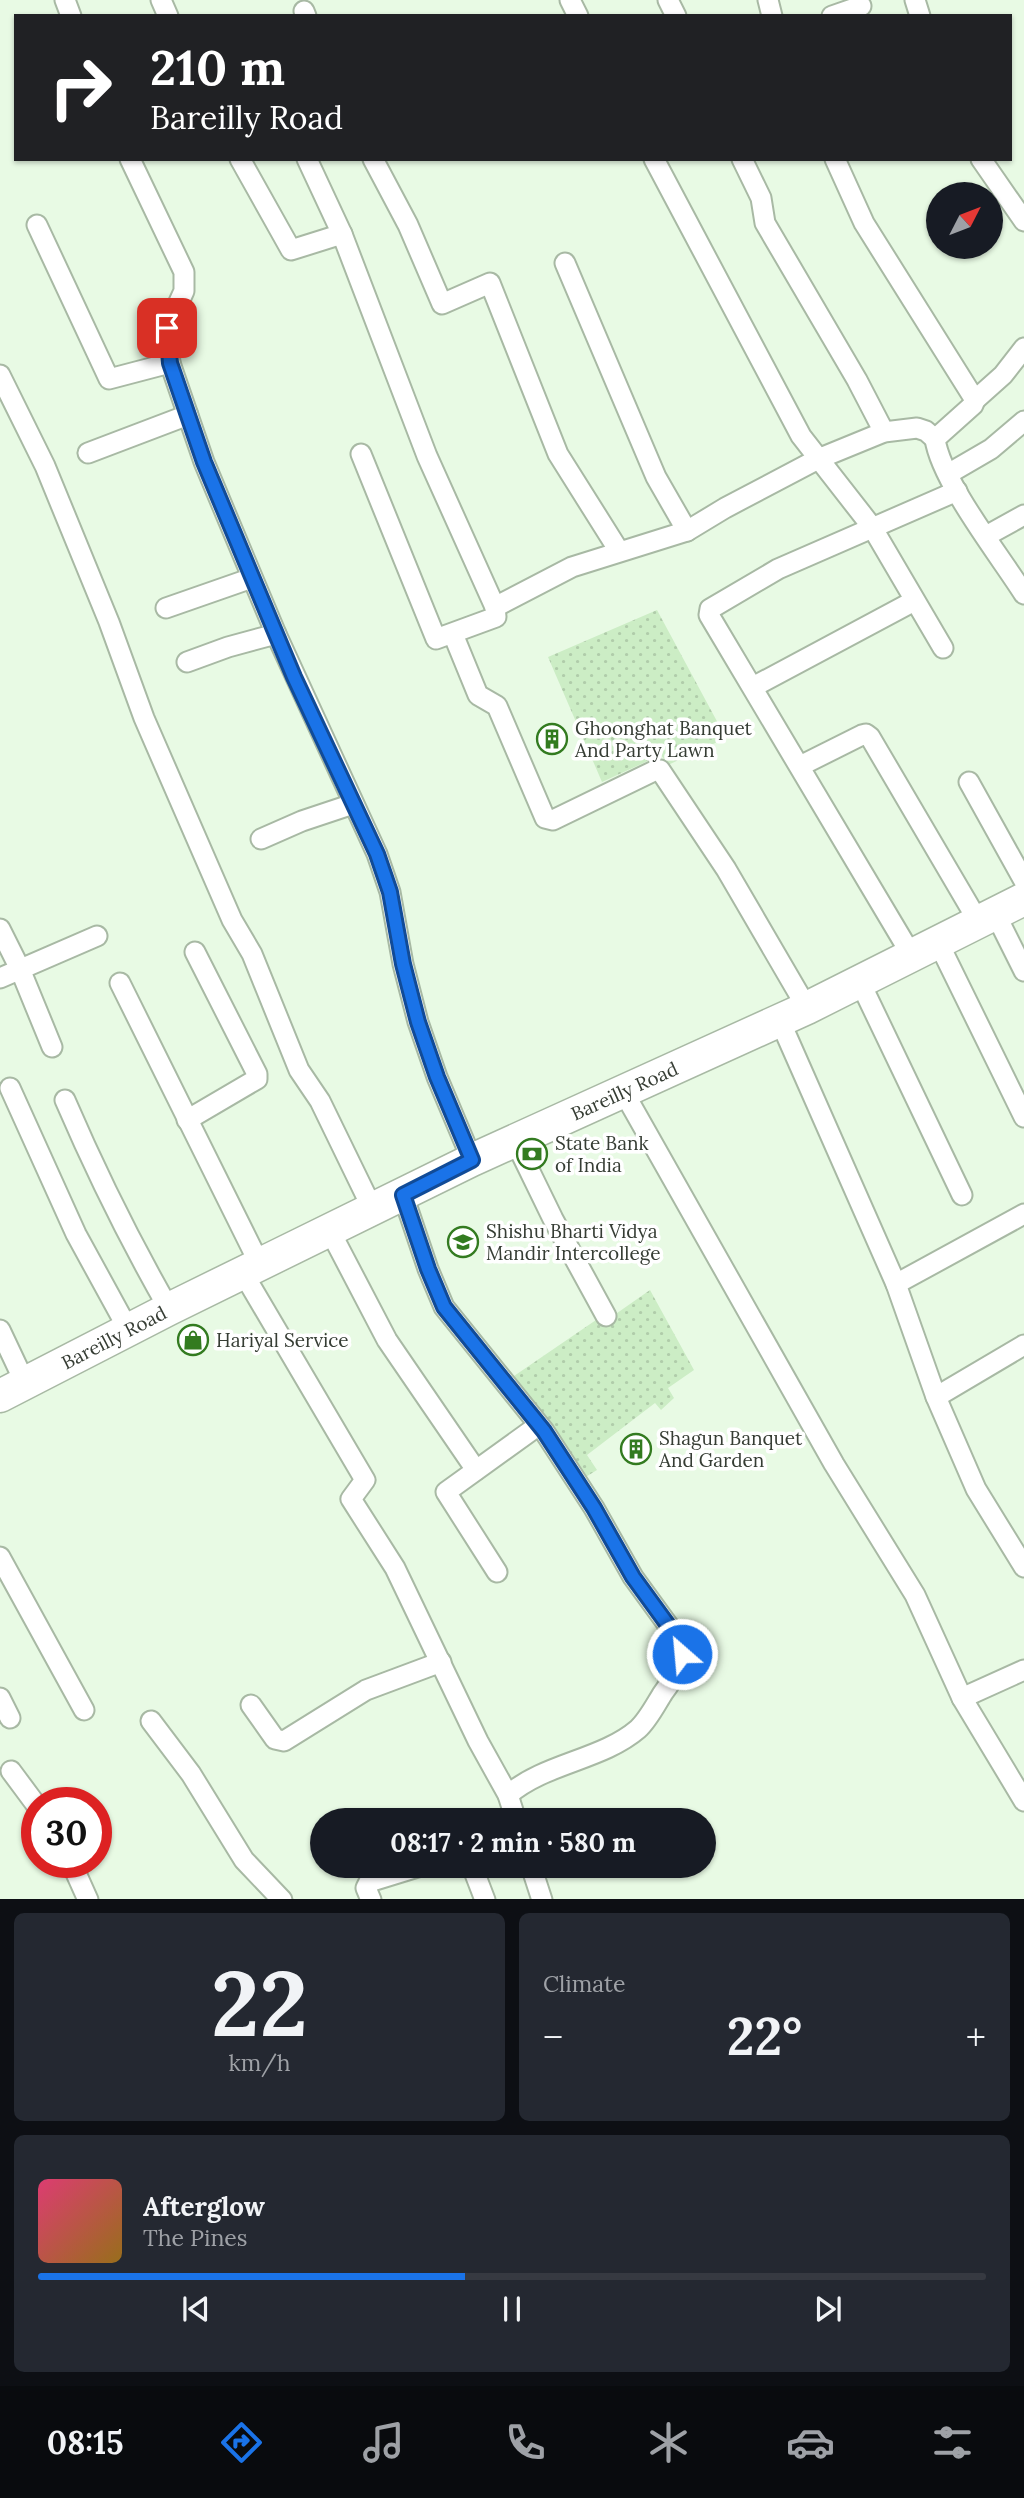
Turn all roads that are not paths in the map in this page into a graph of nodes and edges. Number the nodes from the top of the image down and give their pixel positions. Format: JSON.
{"nodes":[{"id":1,"x":861,"y":6,"type":"dead end"},
{"id":2,"x":838,"y":14,"type":"edge"},
{"id":3,"x":131,"y":161,"type":"edge"},
{"id":4,"x":241,"y":161,"type":"edge"},
{"id":5,"x":308,"y":161,"type":"edge"},
{"id":6,"x":374,"y":161,"type":"edge"},
{"id":7,"x":655,"y":161,"type":"edge"},
{"id":8,"x":743,"y":161,"type":"edge"},
{"id":9,"x":836,"y":161,"type":"edge"},
{"id":10,"x":982,"y":161,"type":"edge"},
{"id":11,"x":1024,"y":221,"type":"edge"},
{"id":12,"x":37,"y":225,"type":"dead end"},
{"id":13,"x":342,"y":233,"type":"junction"},
{"id":14,"x":565,"y":263,"type":"dead end"},
{"id":15,"x":1024,"y":348,"type":"edge"},
{"id":16,"x":170,"y":363,"type":"junction"},
{"id":17,"x":0,"y":375,"type":"edge"},
{"id":18,"x":975,"y":400,"type":"junction"},
{"id":19,"x":188,"y":415,"type":"junction"},
{"id":20,"x":1024,"y":421,"type":"edge"},
{"id":21,"x":884,"y":432,"type":"junction"},
{"id":22,"x":935,"y":439,"type":"junction"},
{"id":23,"x":88,"y":453,"type":"dead end"},
{"id":24,"x":361,"y":454,"type":"dead end"},
{"id":25,"x":818,"y":459,"type":"junction"},
{"id":26,"x":953,"y":483,"type":"junction"},
{"id":27,"x":1024,"y":514,"type":"edge"},
{"id":28,"x":872,"y":527,"type":"junction"},
{"id":29,"x":687,"y":531,"type":"junction"},
{"id":30,"x":986,"y":536,"type":"junction"},
{"id":31,"x":619,"y":551,"type":"junction"},
{"id":32,"x":252,"y":578,"type":"junction"},
{"id":33,"x":1024,"y":594,"type":"edge"},
{"id":34,"x":914,"y":601,"type":"junction"},
{"id":35,"x":495,"y":607,"type":"junction"},
{"id":36,"x":166,"y":608,"type":"dead end"},
{"id":37,"x":276,"y":634,"type":"junction"},
{"id":38,"x":453,"y":634,"type":"junction"},
{"id":39,"x":943,"y":648,"type":"dead end"},
{"id":40,"x":187,"y":662,"type":"dead end"},
{"id":41,"x":753,"y":687,"type":"junction"},
{"id":42,"x":800,"y":766,"type":"junction"},
{"id":43,"x":969,"y":782,"type":"dead end"},
{"id":44,"x":353,"y":804,"type":"junction"},
{"id":45,"x":261,"y":839,"type":"dead end"},
{"id":46,"x":1024,"y":881,"type":"edge"},
{"id":47,"x":1024,"y":899,"type":"edge"},
{"id":48,"x":987,"y":917,"type":"junction"},
{"id":49,"x":0,"y":929,"type":"edge"},
{"id":50,"x":97,"y":936,"type":"dead end"},
{"id":51,"x":925,"y":949,"type":"junction"},
{"id":52,"x":195,"y":952,"type":"dead end"},
{"id":53,"x":20,"y":969,"type":"junction"},
{"id":54,"x":1024,"y":971,"type":"edge"},
{"id":55,"x":0,"y":978,"type":"edge"},
{"id":56,"x":860,"y":982,"type":"junction"},
{"id":57,"x":120,"y":983,"type":"dead end"},
{"id":58,"x":793,"y":1015,"type":"junction"},
{"id":59,"x":52,"y":1047,"type":"dead end"},
{"id":60,"x":10,"y":1088,"type":"dead end"},
{"id":61,"x":623,"y":1091,"type":"junction"},
{"id":62,"x":65,"y":1100,"type":"dead end"},
{"id":63,"x":1024,"y":1117,"type":"edge"},
{"id":64,"x":187,"y":1120,"type":"junction"},
{"id":65,"x":515,"y":1141,"type":"junction"},
{"id":66,"x":472,"y":1160,"type":"junction"},
{"id":67,"x":403,"y":1195,"type":"junction"},
{"id":68,"x":962,"y":1195,"type":"dead end"},
{"id":69,"x":373,"y":1210,"type":"junction"},
{"id":70,"x":1024,"y":1214,"type":"edge"},
{"id":71,"x":330,"y":1231,"type":"junction"},
{"id":72,"x":252,"y":1269,"type":"junction"},
{"id":73,"x":896,"y":1284,"type":"junction"},
{"id":74,"x":169,"y":1309,"type":"junction"},
{"id":75,"x":606,"y":1316,"type":"dead end"},
{"id":76,"x":128,"y":1329,"type":"junction"},
{"id":77,"x":0,"y":1330,"type":"edge"},
{"id":78,"x":1024,"y":1345,"type":"edge"},
{"id":79,"x":13,"y":1389,"type":"edge"},
{"id":80,"x":936,"y":1397,"type":"junction"},
{"id":81,"x":539,"y":1425,"type":"junction"},
{"id":82,"x":476,"y":1470,"type":"junction"},
{"id":83,"x":0,"y":1557,"type":"edge"},
{"id":84,"x":1024,"y":1567,"type":"edge"},
{"id":85,"x":497,"y":1573,"type":"dead end"},
{"id":86,"x":440,"y":1662,"type":"junction"},
{"id":87,"x":1024,"y":1670,"type":"edge"},
{"id":88,"x":0,"y":1698,"type":"edge"},
{"id":89,"x":962,"y":1698,"type":"junction"},
{"id":90,"x":251,"y":1705,"type":"dead end"},
{"id":91,"x":84,"y":1710,"type":"dead end"},
{"id":92,"x":10,"y":1718,"type":"dead end"},
{"id":93,"x":151,"y":1721,"type":"dead end"},
{"id":94,"x":11,"y":1771,"type":"dead end"},
{"id":95,"x":23,"y":1787,"type":"edge"},
{"id":96,"x":508,"y":1795,"type":"junction"},
{"id":97,"x":1024,"y":1801,"type":"edge"},
{"id":98,"x":512,"y":1808,"type":"edge"},
{"id":99,"x":78,"y":1878,"type":"edge"},
{"id":100,"x":382,"y":1878,"type":"edge"},
{"id":101,"x":477,"y":1878,"type":"edge"},
{"id":102,"x":535,"y":1878,"type":"edge"},
{"id":103,"x":88,"y":1899,"type":"edge"},
{"id":104,"x":282,"y":1899,"type":"edge"},
{"id":105,"x":371,"y":1899,"type":"edge"},
{"id":106,"x":485,"y":1899,"type":"edge"},
{"id":107,"x":542,"y":1899,"type":"edge"}],
"edges":[{"from":1,"to":2,"type":"street"},
{"from":3,"to":16,"type":"street"},
{"from":4,"to":13,"type":"street"},
{"from":5,"to":13,"type":"street"},
{"from":6,"to":31,"type":"street"},
{"from":7,"to":25,"type":"street"},
{"from":8,"to":21,"type":"street"},
{"from":9,"to":18,"type":"street"},
{"from":10,"to":11,"type":"street"},
{"from":12,"to":16,"type":"street"},
{"from":13,"to":35,"type":"street"},
{"from":14,"to":29,"type":"street"},
{"from":15,"to":18,"type":"street"},
{"from":16,"to":19,"type":"street"},
{"from":17,"to":69,"type":"street"},
{"from":18,"to":22,"type":"street"},
{"from":19,"to":23,"type":"street"},
{"from":19,"to":32,"type":"street"},
{"from":20,"to":26,"type":"street"},
{"from":21,"to":22,"type":"street"},
{"from":21,"to":25,"type":"street"},
{"from":22,"to":26,"type":"street"},
{"from":24,"to":38,"type":"street"},
{"from":25,"to":28,"type":"street"},
{"from":25,"to":29,"type":"street"},
{"from":26,"to":28,"type":"street"},
{"from":26,"to":30,"type":"street"},
{"from":27,"to":30,"type":"street"},
{"from":28,"to":34,"type":"street"},
{"from":28,"to":41,"type":"street"},
{"from":29,"to":31,"type":"street"},
{"from":30,"to":33,"type":"street"},
{"from":31,"to":35,"type":"street"},
{"from":32,"to":36,"type":"street"},
{"from":32,"to":37,"type":"street"},
{"from":34,"to":39,"type":"street"},
{"from":34,"to":41,"type":"street"},
{"from":35,"to":38,"type":"street"},
{"from":37,"to":40,"type":"street"},
{"from":37,"to":44,"type":"street"},
{"from":38,"to":58,"type":"street"},
{"from":41,"to":42,"type":"street"},
{"from":42,"to":48,"type":"street"},
{"from":42,"to":51,"type":"street"},
{"from":43,"to":46,"type":"street"},
{"from":44,"to":45,"type":"street"},
{"from":44,"to":66,"type":"street"},
{"from":47,"to":48,"type":"highway","name":"Bareilly Road"},
{"from":48,"to":51,"type":"highway","name":"Bareilly Road"},
{"from":48,"to":54,"type":"street"},
{"from":49,"to":53,"type":"street"},
{"from":50,"to":53,"type":"street"},
{"from":51,"to":56,"type":"highway","name":"Bareilly Road"},
{"from":51,"to":63,"type":"street"},
{"from":52,"to":64,"type":"street"},
{"from":53,"to":55,"type":"street"},
{"from":53,"to":59,"type":"street"},
{"from":56,"to":58,"type":"highway","name":"Bareilly Road"},
{"from":56,"to":68,"type":"street"},
{"from":57,"to":64,"type":"street"},
{"from":58,"to":61,"type":"highway","name":"Bareilly Road"},
{"from":58,"to":73,"type":"street"},
{"from":60,"to":76,"type":"street"},
{"from":61,"to":65,"type":"highway","name":"Bareilly Road"},
{"from":61,"to":89,"type":"street"},
{"from":62,"to":74,"type":"street"},
{"from":64,"to":72,"type":"street"},
{"from":65,"to":66,"type":"highway","name":"Bareilly Road"},
{"from":65,"to":75,"type":"street"},
{"from":66,"to":67,"type":"highway","name":"Bareilly Road"},
{"from":67,"to":69,"type":"highway","name":"Bareilly Road"},
{"from":67,"to":81,"type":"street"},
{"from":69,"to":71,"type":"highway","name":"Bareilly Road"},
{"from":70,"to":73,"type":"street"},
{"from":71,"to":72,"type":"highway","name":"Bareilly Road"},
{"from":71,"to":82,"type":"street"},
{"from":72,"to":74,"type":"highway","name":"Bareilly Road"},
{"from":72,"to":86,"type":"street"},
{"from":73,"to":80,"type":"street"},
{"from":74,"to":76,"type":"highway","name":"Bareilly Road"},
{"from":76,"to":79,"type":"highway","name":"Bareilly Road"},
{"from":77,"to":79,"type":"street"},
{"from":78,"to":80,"type":"street"},
{"from":80,"to":84,"type":"street"},
{"from":81,"to":82,"type":"street"},
{"from":81,"to":96,"type":"street"},
{"from":82,"to":85,"type":"street"},
{"from":83,"to":91,"type":"street"},
{"from":86,"to":90,"type":"street"},
{"from":86,"to":96,"type":"street"},
{"from":87,"to":89,"type":"street"},
{"from":88,"to":92,"type":"street"},
{"from":89,"to":97,"type":"street"},
{"from":93,"to":104,"type":"street"},
{"from":94,"to":95,"type":"street"},
{"from":96,"to":98,"type":"street"},
{"from":99,"to":103,"type":"street"},
{"from":100,"to":105,"type":"street"},
{"from":101,"to":106,"type":"street"},
{"from":102,"to":107,"type":"street"}]}
